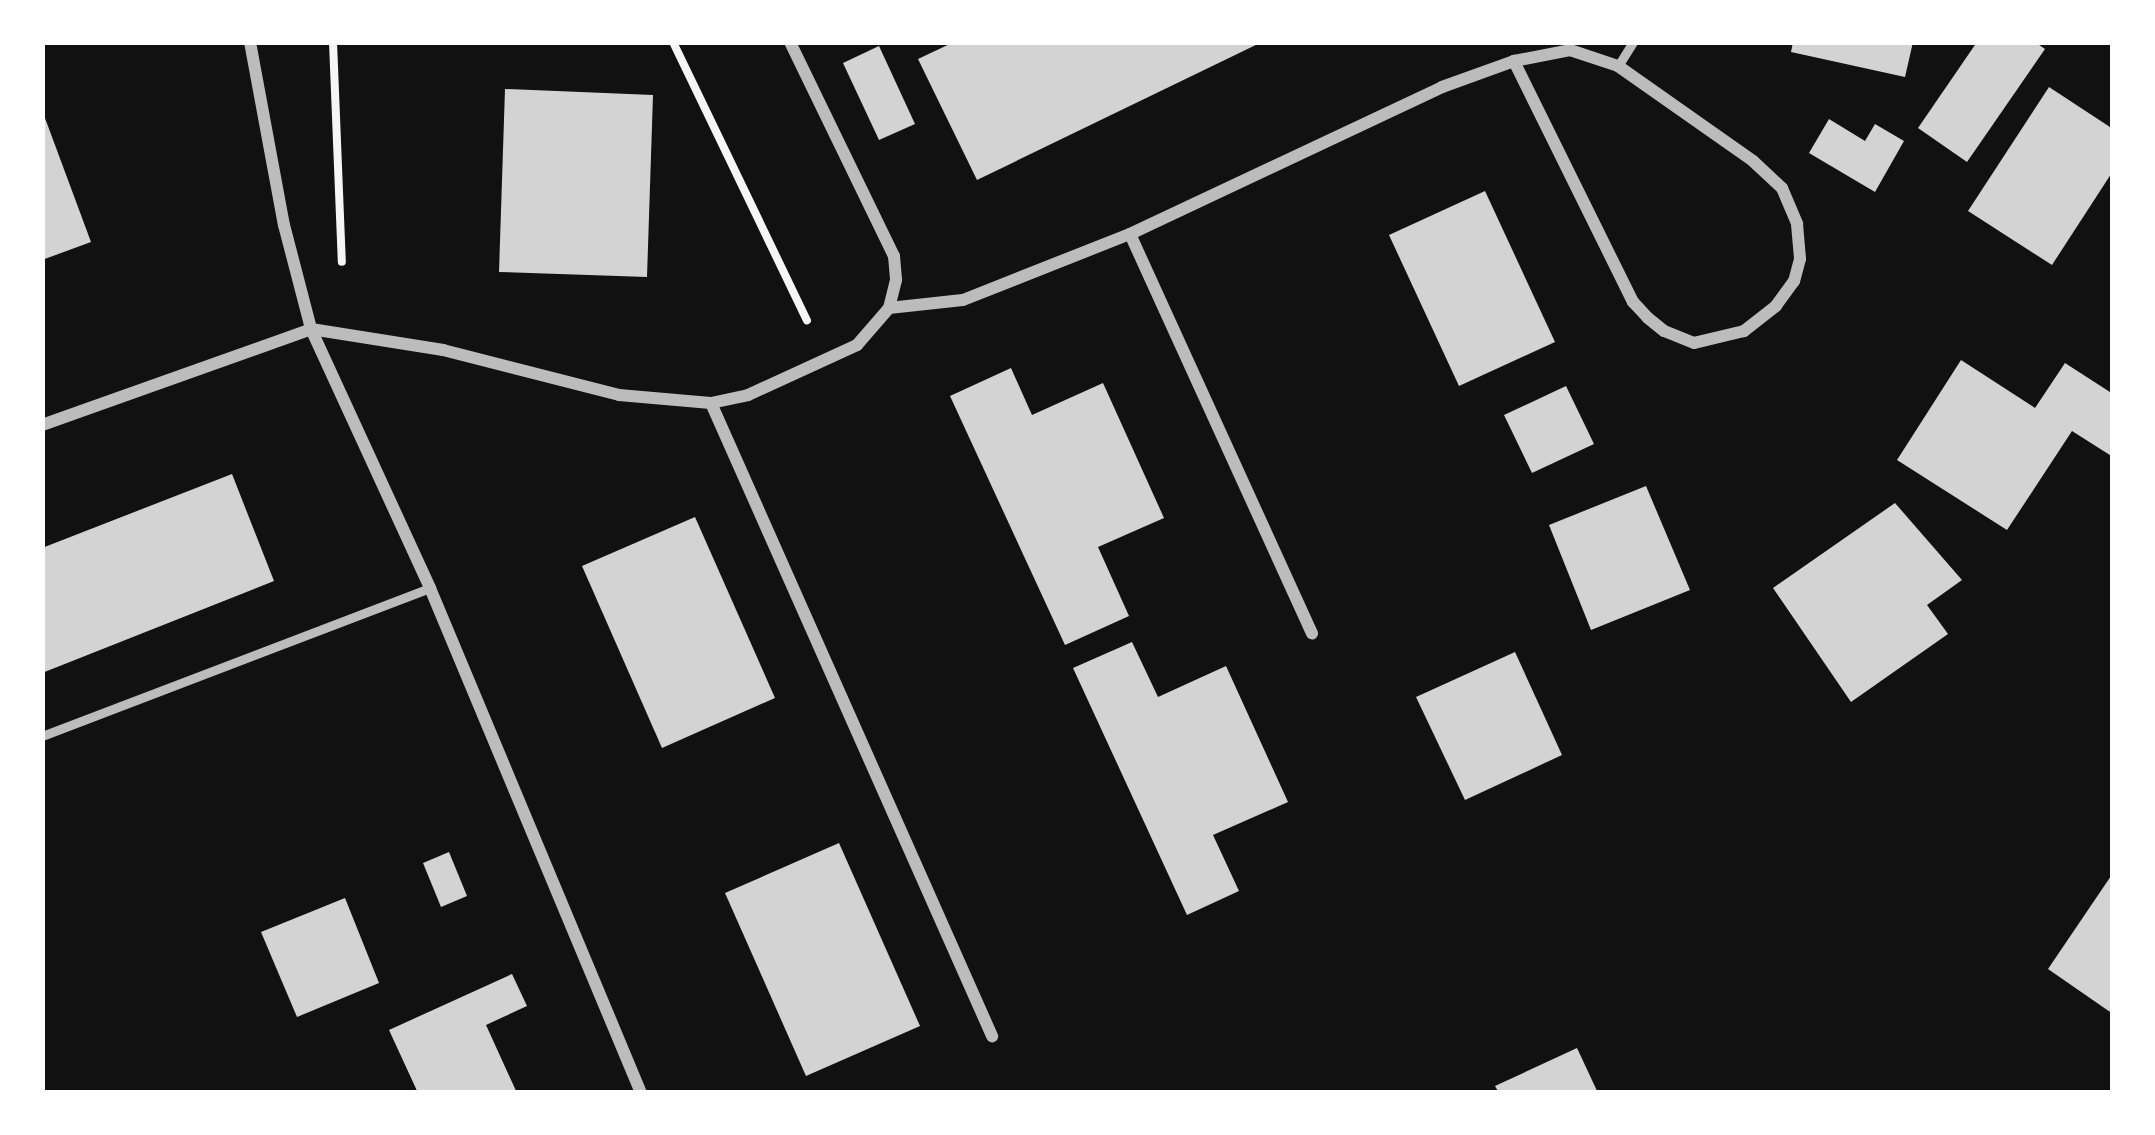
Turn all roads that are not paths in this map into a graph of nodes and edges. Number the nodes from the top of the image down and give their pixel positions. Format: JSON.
{"nodes":[{"id":1,"x":250,"y":42,"type":"edge"},
{"id":2,"x":790,"y":42,"type":"edge"},
{"id":3,"x":1633,"y":42,"type":"edge"},
{"id":4,"x":1514,"y":61,"type":"junction"},
{"id":5,"x":1618,"y":66,"type":"junction"},
{"id":6,"x":1130,"y":234,"type":"junction"},
{"id":7,"x":889,"y":308,"type":"junction"},
{"id":8,"x":311,"y":328,"type":"junction"},
{"id":9,"x":711,"y":403,"type":"junction"},
{"id":10,"x":42,"y":425,"type":"edge"},
{"id":11,"x":430,"y":589,"type":"junction"},
{"id":12,"x":1312,"y":634,"type":"dead end"},
{"id":13,"x":42,"y":736,"type":"edge"},
{"id":14,"x":992,"y":1036,"type":"dead end"},
{"id":15,"x":641,"y":1093,"type":"edge"}],
"edges":[{"from":1,"to":8,"type":"street"},
{"from":2,"to":7,"type":"street"},
{"from":3,"to":5,"type":"lane"},
{"from":4,"to":5,"type":"street"},
{"from":4,"to":5,"type":"street"},
{"from":4,"to":6,"type":"street"},
{"from":6,"to":7,"type":"street"},
{"from":6,"to":12,"type":"street"},
{"from":7,"to":9,"type":"street"},
{"from":8,"to":9,"type":"street"},
{"from":8,"to":10,"type":"street"},
{"from":8,"to":11,"type":"street"},
{"from":9,"to":14,"type":"street"},
{"from":11,"to":13,"type":"lane"},
{"from":11,"to":15,"type":"street"}]}
